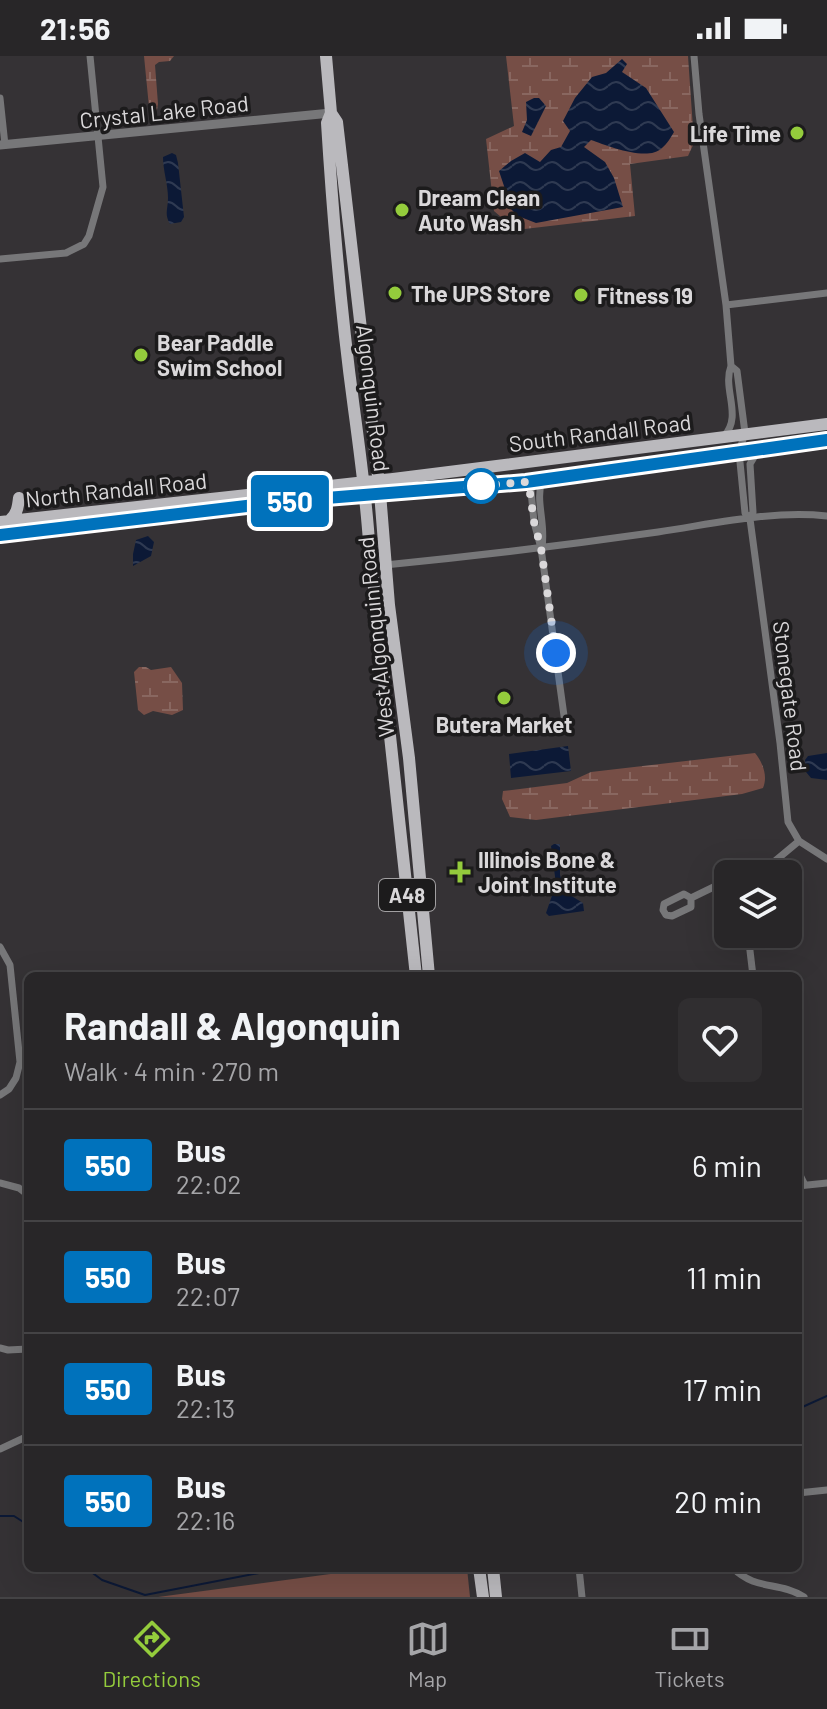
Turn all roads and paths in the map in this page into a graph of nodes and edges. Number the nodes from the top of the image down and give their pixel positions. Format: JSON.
{"nodes":[{"id":1,"x":90,"y":56,"type":"edge"},
{"id":2,"x":326,"y":56,"type":"edge"},
{"id":3,"x":694,"y":56,"type":"edge"},
{"id":4,"x":0,"y":98,"type":"edge"},
{"id":5,"x":331,"y":113,"type":"junction"},
{"id":6,"x":98,"y":136,"type":"junction"},
{"id":7,"x":2,"y":145,"type":"edge"},
{"id":8,"x":337,"y":255,"type":"junction"},
{"id":9,"x":0,"y":259,"type":"edge"},
{"id":10,"x":827,"y":293,"type":"edge"},
{"id":11,"x":726,"y":305,"type":"junction"},
{"id":12,"x":345,"y":337,"type":"junction"},
{"id":13,"x":361,"y":337,"type":"junction"},
{"id":14,"x":731,"y":366,"type":"junction"},
{"id":15,"x":369,"y":402,"type":"junction"},
{"id":16,"x":827,"y":424,"type":"edge"},
{"id":17,"x":745,"y":433,"type":"junction"},
{"id":18,"x":724,"y":436,"type":"junction"},
{"id":19,"x":827,"y":440,"type":"edge"},
{"id":20,"x":760,"y":448,"type":"junction"},
{"id":21,"x":739,"y":452,"type":"junction"},
{"id":22,"x":543,"y":478,"type":"junction"},
{"id":23,"x":526,"y":482,"type":"junction"},
{"id":24,"x":380,"y":487,"type":"junction"},
{"id":25,"x":365,"y":488,"type":"junction"},
{"id":26,"x":19,"y":498,"type":"dead end"},
{"id":27,"x":827,"y":516,"type":"edge"},
{"id":28,"x":750,"y":519,"type":"junction"},
{"id":29,"x":5,"y":521,"type":"edge"},
{"id":30,"x":0,"y":535,"type":"edge"},
{"id":31,"x":541,"y":548,"type":"junction"},
{"id":32,"x":385,"y":565,"type":"junction"},
{"id":33,"x":565,"y":723,"type":"dead end"},
{"id":34,"x":799,"y":841,"type":"junction"},
{"id":35,"x":827,"y":859,"type":"edge"},
{"id":36,"x":776,"y":860,"type":"edge"},
{"id":37,"x":714,"y":887,"type":"edge"},
{"id":38,"x":691,"y":898,"type":"dead end"},
{"id":39,"x":0,"y":947,"type":"edge"},
{"id":40,"x":750,"y":948,"type":"edge"},
{"id":41,"x":416,"y":972,"type":"edge"},
{"id":42,"x":429,"y":972,"type":"edge"},
{"id":43,"x":753,"y":972,"type":"edge"},
{"id":44,"x":0,"y":1095,"type":"edge"},
{"id":45,"x":0,"y":1183,"type":"edge"},
{"id":46,"x":827,"y":1183,"type":"edge"},
{"id":47,"x":802,"y":1186,"type":"edge"},
{"id":48,"x":24,"y":1192,"type":"edge"},
{"id":49,"x":0,"y":1348,"type":"edge"},
{"id":50,"x":24,"y":1349,"type":"edge"},
{"id":51,"x":24,"y":1438,"type":"edge"},
{"id":52,"x":0,"y":1449,"type":"edge"},
{"id":53,"x":827,"y":1490,"type":"edge"},
{"id":54,"x":802,"y":1493,"type":"edge"},
{"id":55,"x":480,"y":1572,"type":"edge"},
{"id":56,"x":493,"y":1572,"type":"edge"},
{"id":57,"x":579,"y":1572,"type":"edge"},
{"id":58,"x":737,"y":1572,"type":"edge"},
{"id":59,"x":483,"y":1597,"type":"edge"},
{"id":60,"x":496,"y":1597,"type":"edge"},
{"id":61,"x":582,"y":1597,"type":"edge"},
{"id":62,"x":804,"y":1597,"type":"edge"}],
"edges":[{"from":1,"to":6,"type":"street"},
{"from":2,"to":5,"type":"main road","name":"West Algonquin Road","number":"A48"},
{"from":3,"to":11,"type":"street","name":"Stonegate Road"},
{"from":4,"to":7,"type":"street"},
{"from":5,"to":6,"type":"street","name":"Crystal Lake Road"},
{"from":5,"to":8,"type":"main road","name":"Algonquin Road","number":"A48"},
{"from":5,"to":13,"type":"main road","name":"West Algonquin Road","number":"A48"},
{"from":6,"to":7,"type":"street","name":"Crystal Lake Road"},
{"from":6,"to":9,"type":"street"},
{"from":8,"to":12,"type":"main road","name":"Algonquin Road","number":"A48"},
{"from":8,"to":13,"type":"main road"},
{"from":10,"to":11,"type":"street"},
{"from":11,"to":14,"type":"street","name":"Stonegate Road"},
{"from":12,"to":15,"type":"main road"},
{"from":12,"to":25,"type":"main road","name":"Algonquin Road","number":"A48"},
{"from":13,"to":15,"type":"main road","name":"West Algonquin Road","number":"A48"},
{"from":14,"to":17,"type":"street","name":"Stonegate Road"},
{"from":14,"to":18,"type":"street","name":"Stonegate Road"},
{"from":15,"to":24,"type":"main road","name":"West Algonquin Road","number":"A48"},
{"from":16,"to":17,"type":"main road","name":"South Randall Road"},
{"from":17,"to":18,"type":"main road","name":"South Randall Road"},
{"from":17,"to":21,"type":"street","name":"Stonegate Road"},
{"from":18,"to":24,"type":"main road","name":"South Randall Road"},
{"from":19,"to":20,"type":"main road","name":"South Randall Road"},
{"from":20,"to":21,"type":"main road","name":"South Randall Road"},
{"from":20,"to":28,"type":"street","name":"Stonegate Road"},
{"from":21,"to":22,"type":"main road","name":"South Randall Road"},
{"from":21,"to":28,"type":"street","name":"Stonegate Road"},
{"from":22,"to":23,"type":"main road","name":"South Randall Road"},
{"from":22,"to":31,"type":"street"},
{"from":23,"to":24,"type":"main road","name":"South Randall Road"},
{"from":23,"to":31,"type":"street"},
{"from":24,"to":25,"type":"main road","name":"North Randall Road"},
{"from":24,"to":32,"type":"main road","name":"West Algonquin Road","number":"A48"},
{"from":25,"to":29,"type":"main road","name":"North Randall Road"},
{"from":25,"to":30,"type":"main road","name":"North Randall Road"},
{"from":25,"to":41,"type":"main road","name":"Algonquin Road","number":"A48"},
{"from":26,"to":29,"type":"main road"},
{"from":27,"to":28,"type":"street"},
{"from":28,"to":31,"type":"street"},
{"from":28,"to":34,"type":"street","name":"Stonegate Road"},
{"from":31,"to":32,"type":"street"},
{"from":31,"to":33,"type":"street"},
{"from":32,"to":42,"type":"main road","name":"West Algonquin Road","number":"A48"},
{"from":34,"to":35,"type":"street"},
{"from":34,"to":36,"type":"street"},
{"from":37,"to":38,"type":"street"},
{"from":39,"to":44,"type":"street"},
{"from":40,"to":43,"type":"street"},
{"from":45,"to":48,"type":"street"},
{"from":46,"to":47,"type":"street"},
{"from":49,"to":50,"type":"street"},
{"from":51,"to":52,"type":"street"},
{"from":53,"to":54,"type":"street"},
{"from":55,"to":59,"type":"main road"},
{"from":56,"to":60,"type":"main road"},
{"from":57,"to":61,"type":"street"},
{"from":58,"to":62,"type":"street"}]}
